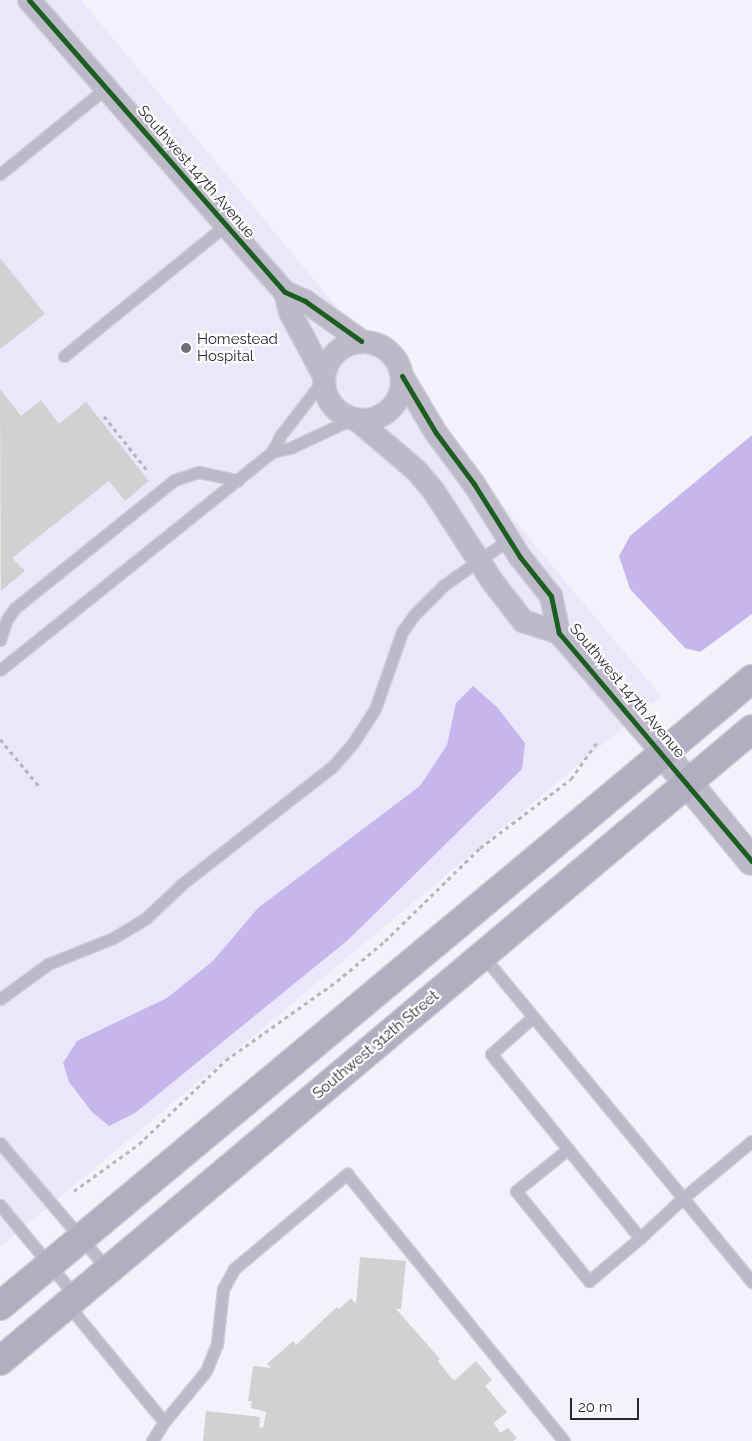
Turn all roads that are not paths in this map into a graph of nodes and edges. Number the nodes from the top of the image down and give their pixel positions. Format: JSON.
{"nodes":[{"id":1,"x":29,"y":0,"type":"edge"},
{"id":2,"x":106,"y":88,"type":"junction"},
{"id":3,"x":0,"y":174,"type":"edge"},
{"id":4,"x":226,"y":224,"type":"junction"},
{"id":5,"x":285,"y":292,"type":"junction"},
{"id":6,"x":361,"y":341,"type":"junction"},
{"id":7,"x":64,"y":356,"type":"dead end"},
{"id":8,"x":402,"y":376,"type":"junction"},
{"id":9,"x":324,"y":377,"type":"junction"},
{"id":10,"x":354,"y":420,"type":"junction"},
{"id":11,"x":272,"y":452,"type":"junction"},
{"id":12,"x":238,"y":480,"type":"junction"},
{"id":13,"x":508,"y":540,"type":"junction"},
{"id":14,"x":478,"y":560,"type":"junction"},
{"id":15,"x":559,"y":633,"type":"junction"},
{"id":16,"x":0,"y":640,"type":"edge"},
{"id":17,"x":0,"y":670,"type":"edge"},
{"id":18,"x":752,"y":679,"type":"edge"},
{"id":19,"x":752,"y":729,"type":"edge"},
{"id":20,"x":662,"y":752,"type":"junction"},
{"id":21,"x":688,"y":783,"type":"junction"},
{"id":22,"x":752,"y":861,"type":"edge"},
{"id":23,"x":483,"y":956,"type":"junction"},
{"id":24,"x":0,"y":999,"type":"edge"},
{"id":25,"x":533,"y":1016,"type":"junction"},
{"id":26,"x":752,"y":1141,"type":"edge"},
{"id":27,"x":0,"y":1143,"type":"edge"},
{"id":28,"x":568,"y":1149,"type":"junction"},
{"id":29,"x":683,"y":1198,"type":"junction"},
{"id":30,"x":0,"y":1205,"type":"edge"},
{"id":31,"x":80,"y":1238,"type":"junction"},
{"id":32,"x":640,"y":1238,"type":"junction"},
{"id":33,"x":49,"y":1265,"type":"junction"},
{"id":34,"x":108,"y":1270,"type":"junction"},
{"id":35,"x":752,"y":1282,"type":"edge"},
{"id":36,"x":72,"y":1301,"type":"junction"},
{"id":37,"x":0,"y":1306,"type":"edge"},
{"id":38,"x":0,"y":1361,"type":"edge"},
{"id":39,"x":164,"y":1422,"type":"junction"},
{"id":40,"x":152,"y":1441,"type":"edge"},
{"id":41,"x":564,"y":1441,"type":"edge"}],
"edges":[{"from":1,"to":2,"type":"street","name":"Southwest 147th Avenue"},
{"from":2,"to":3,"type":"lane"},
{"from":2,"to":4,"type":"street","name":"Southwest 147th Avenue"},
{"from":4,"to":5,"type":"street","name":"Southwest 147th Avenue"},
{"from":4,"to":7,"type":"lane"},
{"from":5,"to":6,"type":"street","name":"Southwest 147th Avenue"},
{"from":5,"to":9,"type":"street","name":"Southwest 147th Avenue"},
{"from":6,"to":8,"type":"street"},
{"from":6,"to":9,"type":"street"},
{"from":8,"to":10,"type":"street"},
{"from":8,"to":13,"type":"street","name":"Southwest 147th Avenue"},
{"from":9,"to":10,"type":"street"},
{"from":9,"to":11,"type":"lane"},
{"from":10,"to":11,"type":"lane"},
{"from":10,"to":14,"type":"street","name":"Southwest 147th Avenue"},
{"from":11,"to":12,"type":"lane"},
{"from":12,"to":16,"type":"lane"},
{"from":12,"to":17,"type":"lane"},
{"from":13,"to":14,"type":"lane"},
{"from":13,"to":15,"type":"street","name":"Southwest 147th Avenue"},
{"from":14,"to":15,"type":"street","name":"Southwest 147th Avenue"},
{"from":14,"to":24,"type":"lane"},
{"from":15,"to":20,"type":"street","name":"Southwest 147th Avenue"},
{"from":18,"to":20,"type":"main road"},
{"from":19,"to":21,"type":"main road","name":"Southwest 312th Street"},
{"from":20,"to":21,"type":"street","name":"Southwest 147th Avenue"},
{"from":20,"to":31,"type":"main road"},
{"from":21,"to":22,"type":"street","name":"Southwest 147th Avenue"},
{"from":21,"to":23,"type":"main road","name":"Southwest 312th Street"},
{"from":23,"to":25,"type":"lane"},
{"from":23,"to":34,"type":"main road","name":"Southwest 312th Street"},
{"from":25,"to":28,"type":"lane"},
{"from":25,"to":29,"type":"lane"},
{"from":26,"to":29,"type":"lane"},
{"from":27,"to":31,"type":"lane"},
{"from":28,"to":32,"type":"lane"},
{"from":28,"to":32,"type":"lane"},
{"from":29,"to":32,"type":"lane"},
{"from":29,"to":35,"type":"lane"},
{"from":30,"to":33,"type":"lane"},
{"from":31,"to":33,"type":"main road"},
{"from":31,"to":34,"type":"lane"},
{"from":33,"to":36,"type":"lane"},
{"from":33,"to":37,"type":"main road"},
{"from":34,"to":36,"type":"main road","name":"Southwest 312th Street"},
{"from":36,"to":38,"type":"main road","name":"Southwest 312th Street"},
{"from":36,"to":39,"type":"lane"},
{"from":39,"to":40,"type":"lane"},
{"from":39,"to":41,"type":"lane"}]}
